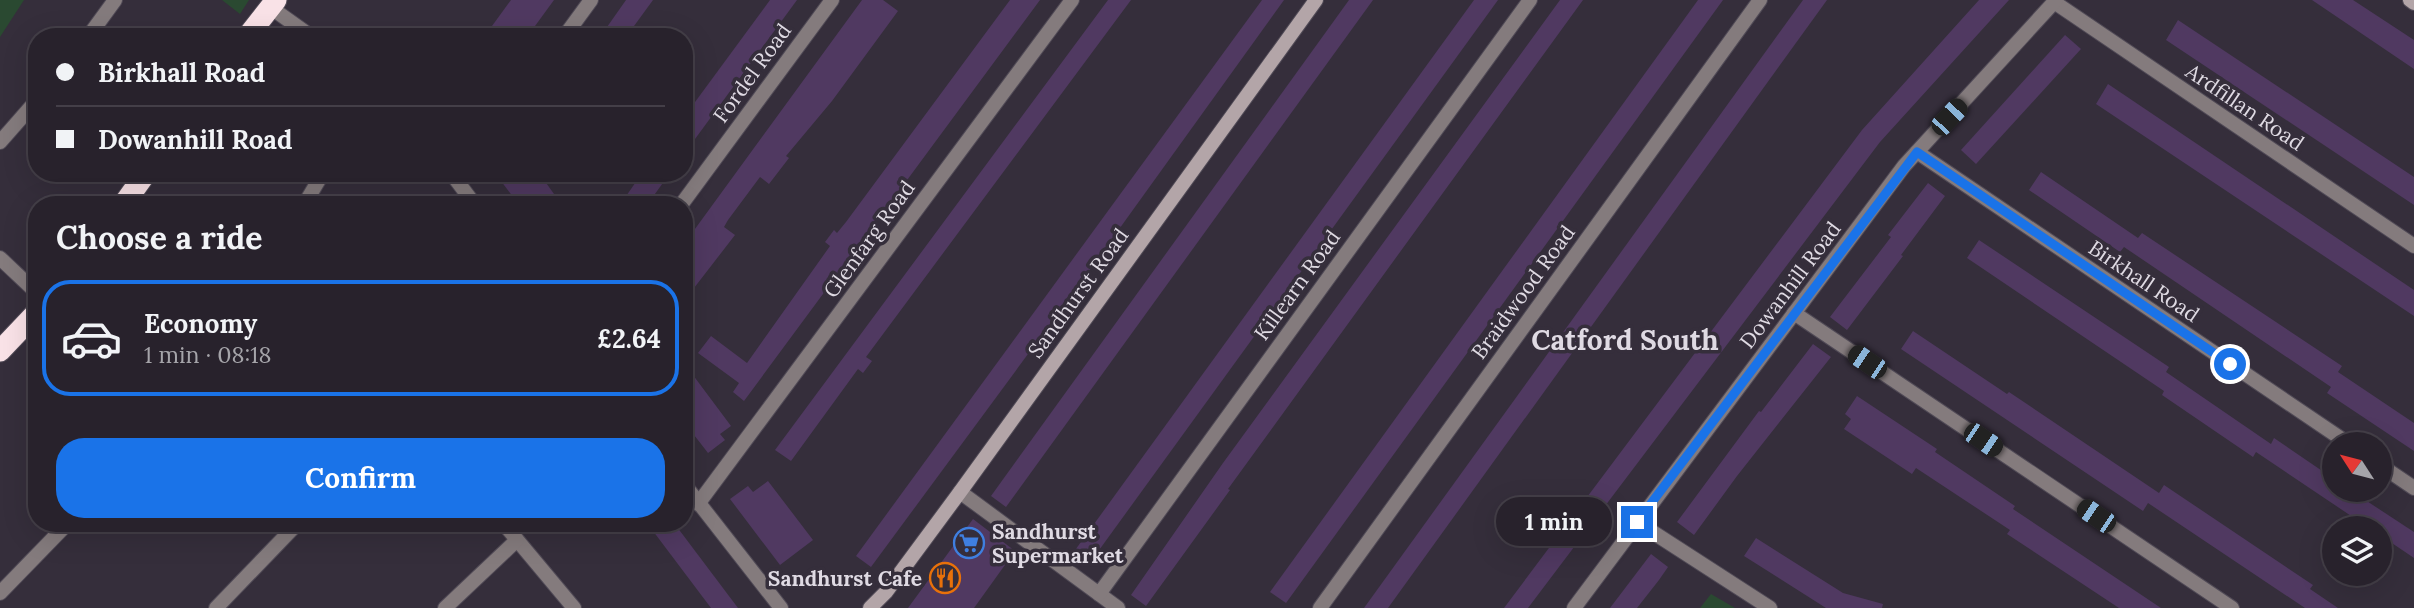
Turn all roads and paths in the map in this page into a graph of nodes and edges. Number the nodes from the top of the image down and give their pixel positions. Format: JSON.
{"nodes":[{"id":1,"x":115,"y":0,"type":"edge"},
{"id":2,"x":591,"y":0,"type":"edge"},
{"id":3,"x":832,"y":0,"type":"edge"},
{"id":4,"x":1072,"y":0,"type":"edge"},
{"id":5,"x":1316,"y":0,"type":"edge"},
{"id":6,"x":1530,"y":0,"type":"edge"},
{"id":7,"x":1759,"y":0,"type":"edge"},
{"id":8,"x":2410,"y":0,"type":"edge"},
{"id":9,"x":2055,"y":1,"type":"edge"},
{"id":10,"x":2414,"y":3,"type":"edge"},
{"id":11,"x":273,"y":4,"type":"edge"},
{"id":12,"x":95,"y":28,"type":"edge"},
{"id":13,"x":254,"y":28,"type":"edge"},
{"id":14,"x":301,"y":28,"type":"edge"},
{"id":15,"x":571,"y":28,"type":"edge"},
{"id":16,"x":28,"y":110,"type":"edge"},
{"id":17,"x":0,"y":142,"type":"edge"},
{"id":18,"x":1917,"y":152,"type":"junction"},
{"id":19,"x":688,"y":196,"type":"edge"},
{"id":20,"x":2414,"y":246,"type":"edge"},
{"id":21,"x":0,"y":258,"type":"edge"},
{"id":22,"x":28,"y":284,"type":"edge"},
{"id":23,"x":1794,"y":313,"type":"junction"},
{"id":24,"x":28,"y":321,"type":"edge"},
{"id":25,"x":0,"y":351,"type":"edge"},
{"id":26,"x":2331,"y":432,"type":"edge"},
{"id":27,"x":2392,"y":473,"type":"edge"},
{"id":28,"x":2414,"y":488,"type":"edge"},
{"id":29,"x":960,"y":492,"type":"junction"},
{"id":30,"x":693,"y":497,"type":"edge"},
{"id":31,"x":698,"y":504,"type":"junction"},
{"id":32,"x":1637,"y":522,"type":"junction"},
{"id":33,"x":59,"y":532,"type":"edge"},
{"id":34,"x":289,"y":532,"type":"edge"},
{"id":35,"x":510,"y":532,"type":"edge"},
{"id":36,"x":517,"y":540,"type":"junction"},
{"id":37,"x":0,"y":593,"type":"edge"},
{"id":38,"x":1099,"y":594,"type":"junction"},
{"id":39,"x":216,"y":608,"type":"edge"},
{"id":40,"x":445,"y":608,"type":"edge"},
{"id":41,"x":574,"y":608,"type":"edge"},
{"id":42,"x":781,"y":608,"type":"edge"},
{"id":43,"x":870,"y":608,"type":"edge"},
{"id":44,"x":1118,"y":608,"type":"edge"},
{"id":45,"x":1320,"y":608,"type":"edge"},
{"id":46,"x":1574,"y":608,"type":"edge"},
{"id":47,"x":1770,"y":608,"type":"edge"},
{"id":48,"x":2232,"y":608,"type":"edge"}],
"edges":[{"from":1,"to":12,"type":"street"},
{"from":2,"to":15,"type":"street"},
{"from":3,"to":19,"type":"street","name":"Fordel Road"},
{"from":4,"to":31,"type":"street","name":"Glenfarg Road"},
{"from":5,"to":29,"type":"street","name":"Sandhurst Road"},
{"from":6,"to":38,"type":"street","name":"Killearn Road"},
{"from":7,"to":45,"type":"street","name":"Braidwood Road"},
{"from":8,"to":10,"type":"street"},
{"from":9,"to":18,"type":"street","name":"Dowanhill Road"},
{"from":9,"to":20,"type":"street","name":"Ardfillan Road"},
{"from":11,"to":13,"type":"highway"},
{"from":11,"to":14,"type":"street"},
{"from":16,"to":17,"type":"street"},
{"from":18,"to":23,"type":"street","name":"Dowanhill Road"},
{"from":18,"to":26,"type":"street","name":"Birkhall Road"},
{"from":21,"to":22,"type":"street"},
{"from":23,"to":32,"type":"street","name":"Dowanhill Road"},
{"from":23,"to":48,"type":"street"},
{"from":24,"to":25,"type":"highway"},
{"from":27,"to":28,"type":"street"},
{"from":29,"to":38,"type":"street"},
{"from":29,"to":43,"type":"street","name":"Sandhurst Road"},
{"from":30,"to":31,"type":"street"},
{"from":31,"to":42,"type":"street"},
{"from":32,"to":46,"type":"street","name":"Dowanhill Road"},
{"from":32,"to":47,"type":"street"},
{"from":33,"to":37,"type":"street"},
{"from":34,"to":39,"type":"street"},
{"from":35,"to":36,"type":"street"},
{"from":36,"to":40,"type":"street"},
{"from":36,"to":41,"type":"street"},
{"from":38,"to":44,"type":"street"}]}
